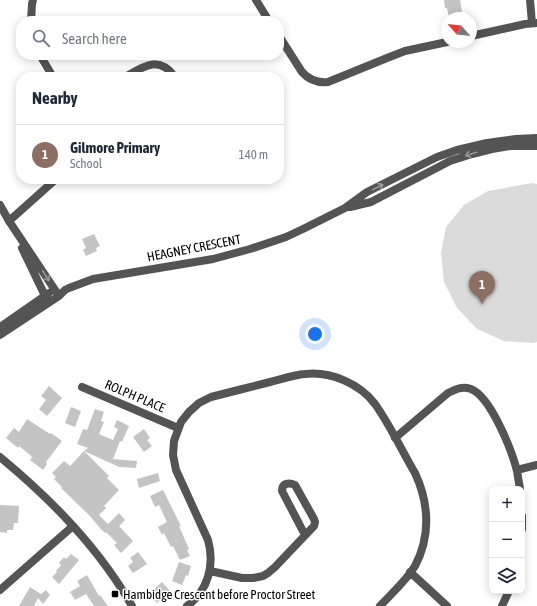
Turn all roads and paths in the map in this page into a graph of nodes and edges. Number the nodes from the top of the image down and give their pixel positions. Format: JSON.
{"nodes":[{"id":1,"x":33,"y":0,"type":"edge"},
{"id":2,"x":256,"y":0,"type":"edge"},
{"id":3,"x":530,"y":0,"type":"edge"},
{"id":4,"x":31,"y":16,"type":"edge"},
{"id":5,"x":266,"y":16,"type":"edge"},
{"id":6,"x":534,"y":23,"type":"edge"},
{"id":7,"x":477,"y":35,"type":"edge"},
{"id":8,"x":441,"y":43,"type":"edge"},
{"id":9,"x":284,"y":44,"type":"edge"},
{"id":10,"x":43,"y":60,"type":"edge"},
{"id":11,"x":50,"y":72,"type":"edge"},
{"id":12,"x":134,"y":72,"type":"edge"},
{"id":13,"x":171,"y":72,"type":"edge"},
{"id":14,"x":537,"y":138,"type":"edge"},
{"id":15,"x":491,"y":146,"type":"junction"},
{"id":16,"x":537,"y":146,"type":"edge"},
{"id":17,"x":50,"y":184,"type":"edge"},
{"id":18,"x":0,"y":205,"type":"edge"},
{"id":19,"x":9,"y":221,"type":"junction"},
{"id":20,"x":57,"y":293,"type":"junction"},
{"id":21,"x":47,"y":299,"type":"junction"},
{"id":22,"x":0,"y":328,"type":"edge"},
{"id":23,"x":0,"y":335,"type":"edge"},
{"id":24,"x":82,"y":387,"type":"dead end"},
{"id":25,"x":178,"y":428,"type":"junction"},
{"id":26,"x":396,"y":438,"type":"junction"},
{"id":27,"x":0,"y":457,"type":"edge"},
{"id":28,"x":537,"y":465,"type":"edge"},
{"id":29,"x":517,"y":470,"type":"junction"},
{"id":30,"x":520,"y":486,"type":"edge"},
{"id":31,"x":73,"y":526,"type":"junction"},
{"id":32,"x":305,"y":534,"type":"junction"},
{"id":33,"x":210,"y":571,"type":"junction"},
{"id":34,"x":410,"y":572,"type":"junction"},
{"id":35,"x":0,"y":590,"type":"edge"},
{"id":36,"x":508,"y":594,"type":"edge"},
{"id":37,"x":132,"y":606,"type":"edge"},
{"id":38,"x":187,"y":606,"type":"edge"},
{"id":39,"x":380,"y":606,"type":"edge"},
{"id":40,"x":447,"y":606,"type":"edge"},
{"id":41,"x":502,"y":606,"type":"edge"}],
"edges":[{"from":1,"to":4,"type":"street"},
{"from":2,"to":5,"type":"street"},
{"from":3,"to":6,"type":"street"},
{"from":6,"to":7,"type":"street"},
{"from":8,"to":9,"type":"street"},
{"from":10,"to":11,"type":"street"},
{"from":12,"to":13,"type":"street"},
{"from":14,"to":15,"type":"street","name":"HEAGNEY CRESCENT"},
{"from":15,"to":16,"type":"street","name":"HEAGNEY CRESCENT"},
{"from":15,"to":20,"type":"street","name":"HEAGNEY CRESCENT"},
{"from":17,"to":19,"type":"street"},
{"from":18,"to":19,"type":"street"},
{"from":19,"to":20,"type":"street","one_way":true},
{"from":19,"to":21,"type":"street"},
{"from":20,"to":21,"type":"street","name":"HEAGNEY CRESCENT"},
{"from":21,"to":22,"type":"street","name":"HEAGNEY CRESCENT"},
{"from":21,"to":23,"type":"street","name":"HEAGNEY CRESCENT"},
{"from":24,"to":25,"type":"street","name":"ROLPH PLACE"},
{"from":25,"to":26,"type":"street"},
{"from":25,"to":33,"type":"street"},
{"from":26,"to":29,"type":"street"},
{"from":26,"to":34,"type":"street"},
{"from":27,"to":31,"type":"street"},
{"from":28,"to":29,"type":"street"},
{"from":29,"to":30,"type":"street"},
{"from":31,"to":35,"type":"street"},
{"from":31,"to":37,"type":"street"},
{"from":32,"to":32,"type":"street"},
{"from":32,"to":33,"type":"street"},
{"from":33,"to":38,"type":"street"},
{"from":34,"to":39,"type":"street"},
{"from":34,"to":40,"type":"street"},
{"from":36,"to":41,"type":"street"}]}
